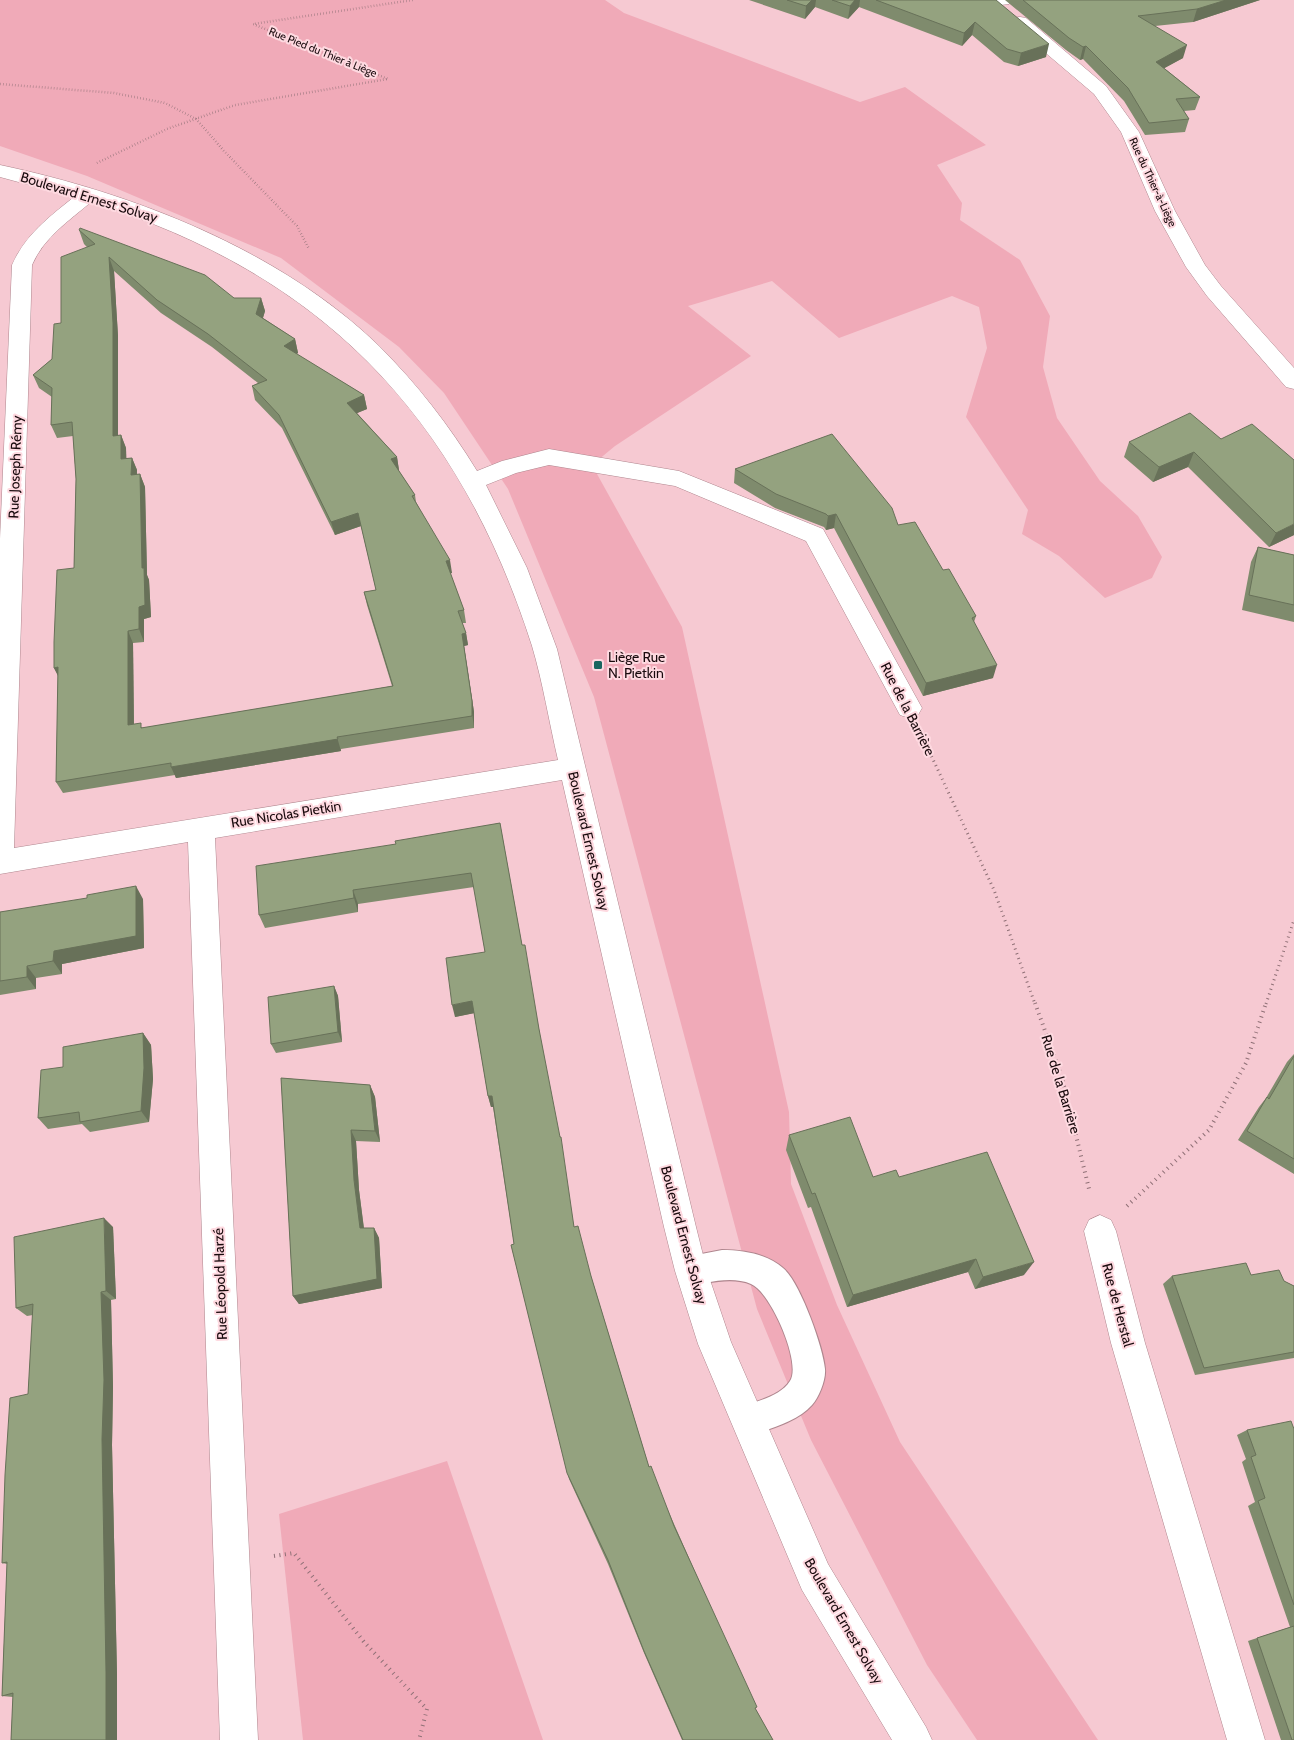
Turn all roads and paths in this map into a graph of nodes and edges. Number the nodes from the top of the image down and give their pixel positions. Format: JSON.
{"nodes":[{"id":1,"x":412,"y":0,"type":"edge"},
{"id":2,"x":974,"y":0,"type":"edge"},
{"id":3,"x":998,"y":0,"type":"edge"},
{"id":4,"x":0,"y":84,"type":"edge"},
{"id":5,"x":196,"y":119,"type":"junction"},
{"id":6,"x":97,"y":163,"type":"dead end"},
{"id":7,"x":0,"y":171,"type":"edge"},
{"id":8,"x":88,"y":195,"type":"junction"},
{"id":9,"x":309,"y":249,"type":"dead end"},
{"id":10,"x":1294,"y":382,"type":"edge"},
{"id":11,"x":472,"y":482,"type":"junction"},
{"id":12,"x":909,"y":708,"type":"joint"},
{"id":13,"x":572,"y":768,"type":"junction"},
{"id":14,"x":200,"y":828,"type":"junction"},
{"id":15,"x":0,"y":857,"type":"edge"},
{"id":16,"x":0,"y":862,"type":"edge"},
{"id":17,"x":1294,"y":920,"type":"edge"},
{"id":18,"x":1100,"y":1231,"type":"junction"},
{"id":19,"x":691,"y":1271,"type":"junction"},
{"id":20,"x":748,"y":1420,"type":"junction"},
{"id":21,"x":231,"y":1561,"type":"junction"},
{"id":22,"x":240,"y":1740,"type":"edge"},
{"id":23,"x":419,"y":1740,"type":"edge"},
{"id":24,"x":913,"y":1740,"type":"edge"},
{"id":25,"x":1246,"y":1740,"type":"edge"}],
"edges":[{"from":1,"to":5,"type":"path","name":"Rue Pied du Thier à Liège"},
{"from":2,"to":3,"type":"street"},
{"from":3,"to":10,"type":"street","name":"Rue du Thier-à-Liège"},
{"from":4,"to":5,"type":"path"},
{"from":5,"to":6,"type":"path"},
{"from":5,"to":9,"type":"path"},
{"from":7,"to":8,"type":"street","name":"Boulevard Ernest Solvay"},
{"from":8,"to":11,"type":"street","name":"Boulevard Ernest Solvay"},
{"from":8,"to":15,"type":"street","name":"Rue Joseph Rémy"},
{"from":11,"to":12,"type":"street","name":"Rue de la Barrière"},
{"from":11,"to":13,"type":"street","name":"Boulevard Ernest Solvay"},
{"from":12,"to":18,"type":"path","name":"Rue de la Barrière"},
{"from":13,"to":14,"type":"street","name":"Rue Nicolas Pietkin"},
{"from":13,"to":19,"type":"street","name":"Boulevard Ernest Solvay"},
{"from":14,"to":16,"type":"street","name":"Rue Nicolas Pietkin"},
{"from":14,"to":21,"type":"street","name":"Rue Léopold Harzé"},
{"from":17,"to":18,"type":"path"},
{"from":18,"to":25,"type":"street","name":"Rue de Herstal"},
{"from":19,"to":20,"type":"street","name":"Boulevard Ernest Solvay"},
{"from":19,"to":20,"type":"lane"},
{"from":20,"to":24,"type":"street","name":"Boulevard Ernest Solvay"},
{"from":21,"to":22,"type":"street","name":"Rue Léopold Harzé"},
{"from":21,"to":23,"type":"path"}]}
